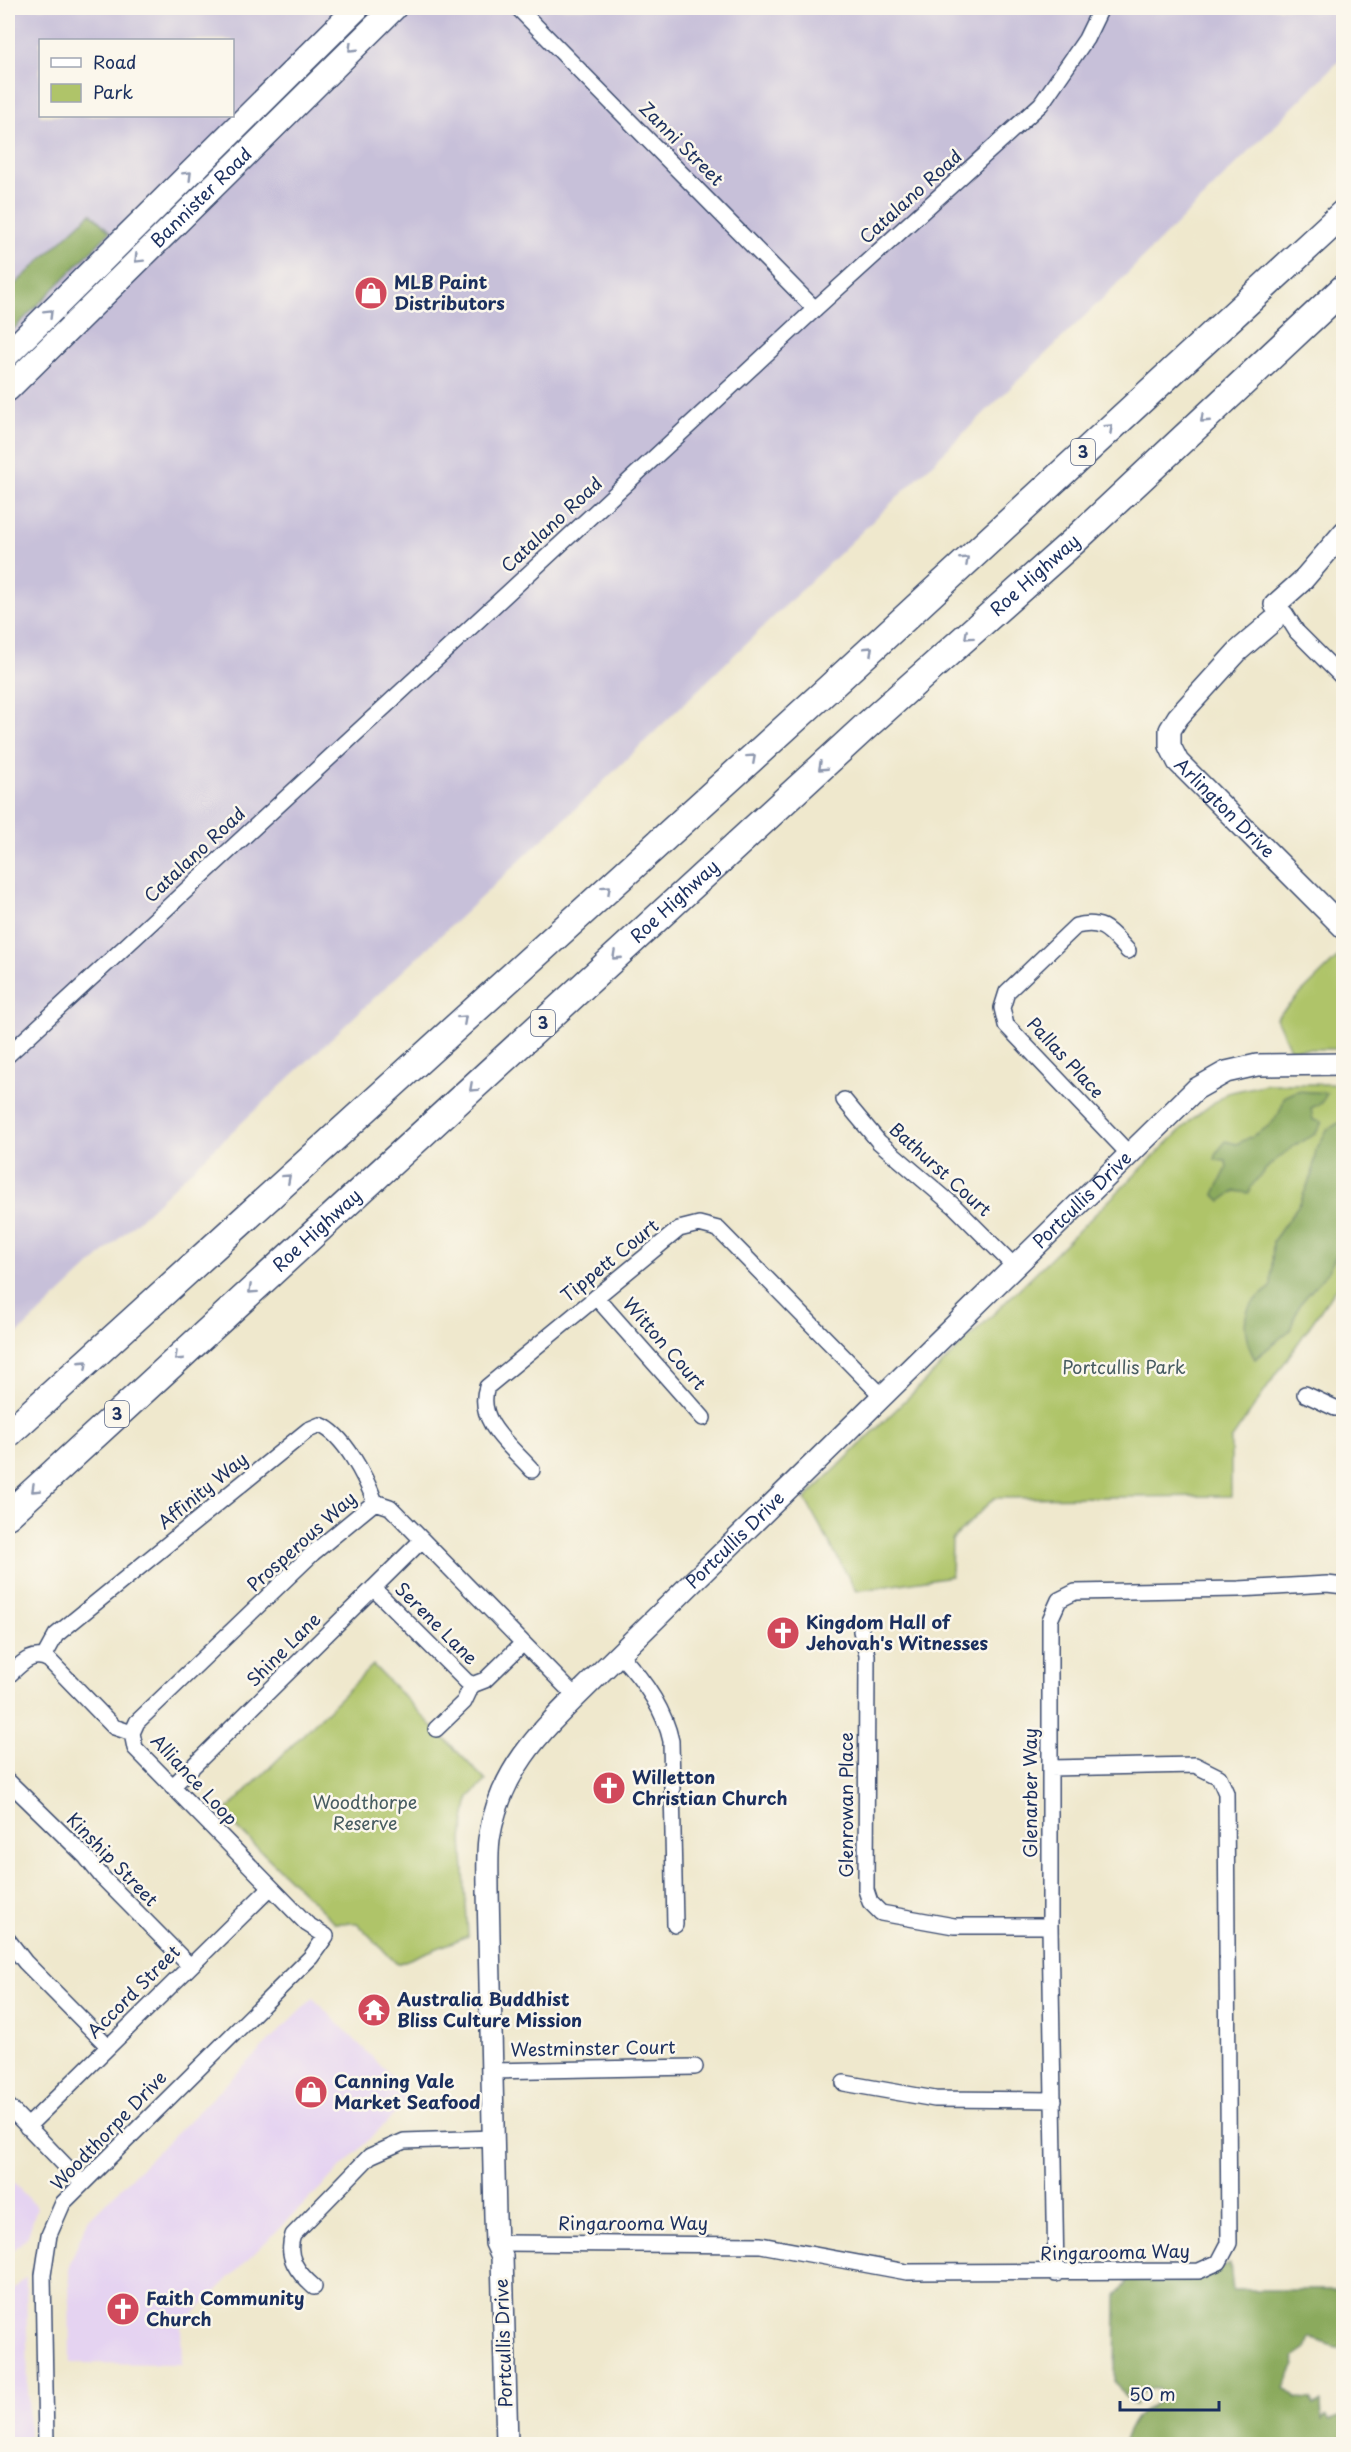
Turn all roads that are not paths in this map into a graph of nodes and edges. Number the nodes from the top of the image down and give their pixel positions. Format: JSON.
{"nodes":[{"id":1,"x":357,"y":8,"type":"edge"},
{"id":2,"x":393,"y":8,"type":"edge"},
{"id":3,"x":518,"y":8,"type":"edge"},
{"id":4,"x":1101,"y":8,"type":"edge"},
{"id":5,"x":1344,"y":192,"type":"edge"},
{"id":6,"x":1344,"y":213,"type":"edge"},
{"id":7,"x":1344,"y":288,"type":"edge"},
{"id":8,"x":1344,"y":304,"type":"edge"},
{"id":9,"x":1243,"y":305,"type":"junction"},
{"id":10,"x":815,"y":309,"type":"junction"},
{"id":11,"x":8,"y":354,"type":"edge"},
{"id":12,"x":1247,"y":379,"type":"junction"},
{"id":13,"x":8,"y":389,"type":"edge"},
{"id":14,"x":1344,"y":532,"type":"edge"},
{"id":15,"x":1277,"y":613,"type":"junction"},
{"id":16,"x":1344,"y":679,"type":"edge"},
{"id":17,"x":1344,"y":928,"type":"edge"},
{"id":18,"x":1128,"y":951,"type":"dead end"},
{"id":19,"x":8,"y":1055,"type":"edge"},
{"id":20,"x":1344,"y":1064,"type":"edge"},
{"id":21,"x":844,"y":1100,"type":"dead end"},
{"id":22,"x":1129,"y":1154,"type":"junction"},
{"id":23,"x":1014,"y":1266,"type":"junction"},
{"id":24,"x":596,"y":1297,"type":"junction"},
{"id":25,"x":1305,"y":1394,"type":"dead end"},
{"id":26,"x":882,"y":1396,"type":"junction"},
{"id":27,"x":1344,"y":1408,"type":"edge"},
{"id":28,"x":703,"y":1418,"type":"dead end"},
{"id":29,"x":8,"y":1432,"type":"edge"},
{"id":30,"x":532,"y":1470,"type":"dead end"},
{"id":31,"x":375,"y":1502,"type":"junction"},
{"id":32,"x":9,"y":1514,"type":"edge"},
{"id":33,"x":422,"y":1540,"type":"junction"},
{"id":34,"x":1344,"y":1586,"type":"edge"},
{"id":35,"x":373,"y":1588,"type":"junction"},
{"id":36,"x":861,"y":1631,"type":"dead end"},
{"id":37,"x":523,"y":1643,"type":"junction"},
{"id":38,"x":619,"y":1654,"type":"junction"},
{"id":39,"x":44,"y":1657,"type":"junction"},
{"id":40,"x":8,"y":1676,"type":"edge"},
{"id":41,"x":472,"y":1685,"type":"junction"},
{"id":42,"x":576,"y":1697,"type":"junction"},
{"id":43,"x":436,"y":1729,"type":"dead end"},
{"id":44,"x":132,"y":1733,"type":"junction"},
{"id":45,"x":1050,"y":1768,"type":"junction"},
{"id":46,"x":8,"y":1781,"type":"edge"},
{"id":47,"x":172,"y":1787,"type":"junction"},
{"id":48,"x":270,"y":1888,"type":"junction"},
{"id":49,"x":675,"y":1925,"type":"dead end"},
{"id":50,"x":1050,"y":1926,"type":"junction"},
{"id":51,"x":326,"y":1936,"type":"joint"},
{"id":52,"x":8,"y":1940,"type":"edge"},
{"id":53,"x":189,"y":1965,"type":"junction"},
{"id":54,"x":107,"y":2045,"type":"junction"},
{"id":55,"x":695,"y":2067,"type":"dead end"},
{"id":56,"x":492,"y":2071,"type":"junction"},
{"id":57,"x":844,"y":2083,"type":"dead end"},
{"id":58,"x":1054,"y":2100,"type":"junction"},
{"id":59,"x":8,"y":2106,"type":"edge"},
{"id":60,"x":27,"y":2127,"type":"junction"},
{"id":61,"x":494,"y":2138,"type":"junction"},
{"id":62,"x":82,"y":2183,"type":"junction"},
{"id":63,"x":496,"y":2243,"type":"junction"},
{"id":64,"x":1056,"y":2274,"type":"junction"},
{"id":65,"x":314,"y":2287,"type":"dead end"},
{"id":66,"x":46,"y":2445,"type":"edge"},
{"id":67,"x":494,"y":2445,"type":"edge"},
{"id":68,"x":507,"y":2445,"type":"edge"}],
"edges":[{"from":11,"to":1,"type":"main road","name":"Bannister Road","one_way":true},
{"from":2,"to":13,"type":"main road","name":"Bannister Road","one_way":true},
{"from":3,"to":10,"type":"street","name":"Zanni Street"},
{"from":4,"to":10,"type":"street","name":"Catalano Road"},
{"from":5,"to":9,"type":"highway"},
{"from":6,"to":9,"type":"highway","number":"3"},
{"from":7,"to":12,"type":"highway","name":"Roe Highway","number":"3"},
{"from":8,"to":12,"type":"highway"},
{"from":29,"to":9,"type":"highway","number":"3","one_way":true},
{"from":10,"to":19,"type":"street","name":"Catalano Road"},
{"from":12,"to":32,"type":"highway","name":"Roe Highway","number":"3","one_way":true},
{"from":14,"to":15,"type":"street","name":"Arlington Drive"},
{"from":15,"to":16,"type":"street"},
{"from":15,"to":17,"type":"street","name":"Arlington Drive"},
{"from":18,"to":22,"type":"street","name":"Pallas Place"},
{"from":20,"to":22,"type":"street","name":"Portcullis Drive"},
{"from":21,"to":23,"type":"street","name":"Bathurst Court"},
{"from":22,"to":23,"type":"street","name":"Portcullis Drive"},
{"from":23,"to":26,"type":"street","name":"Portcullis Drive"},
{"from":24,"to":26,"type":"street","name":"Tippett Court"},
{"from":24,"to":28,"type":"street","name":"Witton Court"},
{"from":24,"to":30,"type":"street","name":"Tippett Court"},
{"from":25,"to":27,"type":"street"},
{"from":26,"to":38,"type":"street","name":"Portcullis Drive"},
{"from":31,"to":33,"type":"street","name":"Prosperous Way"},
{"from":31,"to":39,"type":"street","name":"Affinity Way"},
{"from":31,"to":44,"type":"street","name":"Prosperous Way"},
{"from":33,"to":35,"type":"street","name":"Shine Lane"},
{"from":33,"to":37,"type":"street","name":"Prosperous Way"},
{"from":34,"to":45,"type":"street","name":"Glenarber Way"},
{"from":35,"to":41,"type":"street","name":"Serene Lane"},
{"from":35,"to":47,"type":"street","name":"Shine Lane"},
{"from":36,"to":50,"type":"street","name":"Glenrowan Place"},
{"from":37,"to":41,"type":"street"},
{"from":37,"to":42,"type":"street","name":"Prosperous Way"},
{"from":38,"to":42,"type":"street","name":"Portcullis Drive"},
{"from":38,"to":49,"type":"street"},
{"from":39,"to":40,"type":"street"},
{"from":39,"to":44,"type":"street","name":"Alliance Loop"},
{"from":41,"to":43,"type":"street"},
{"from":42,"to":56,"type":"street","name":"Portcullis Drive"},
{"from":44,"to":47,"type":"street","name":"Alliance Loop"},
{"from":45,"to":50,"type":"street","name":"Glenarber Way"},
{"from":45,"to":64,"type":"street","name":"Ringarooma Way"},
{"from":46,"to":53,"type":"street","name":"Kinship Street"},
{"from":47,"to":48,"type":"street","name":"Alliance Loop"},
{"from":48,"to":51,"type":"street","name":"Alliance Loop"},
{"from":48,"to":53,"type":"street","name":"Accord Street"},
{"from":50,"to":58,"type":"street","name":"Glenarber Way"},
{"from":51,"to":62,"type":"street","name":"Woodthorpe Drive"},
{"from":52,"to":54,"type":"street"},
{"from":53,"to":54,"type":"street","name":"Accord Street"},
{"from":54,"to":60,"type":"street","name":"Accord Street"},
{"from":55,"to":56,"type":"street","name":"Westminster Court"},
{"from":56,"to":61,"type":"street","name":"Portcullis Drive"},
{"from":57,"to":58,"type":"street"},
{"from":58,"to":64,"type":"street","name":"Glenarber Way"},
{"from":59,"to":60,"type":"street"},
{"from":60,"to":62,"type":"street"},
{"from":61,"to":63,"type":"street","name":"Portcullis Drive"},
{"from":61,"to":65,"type":"street"},
{"from":62,"to":66,"type":"street","name":"Woodthorpe Drive"},
{"from":63,"to":64,"type":"street","name":"Ringarooma Way"},
{"from":63,"to":67,"type":"street","name":"Portcullis Drive"},
{"from":63,"to":68,"type":"street","name":"Portcullis Drive"}]}
